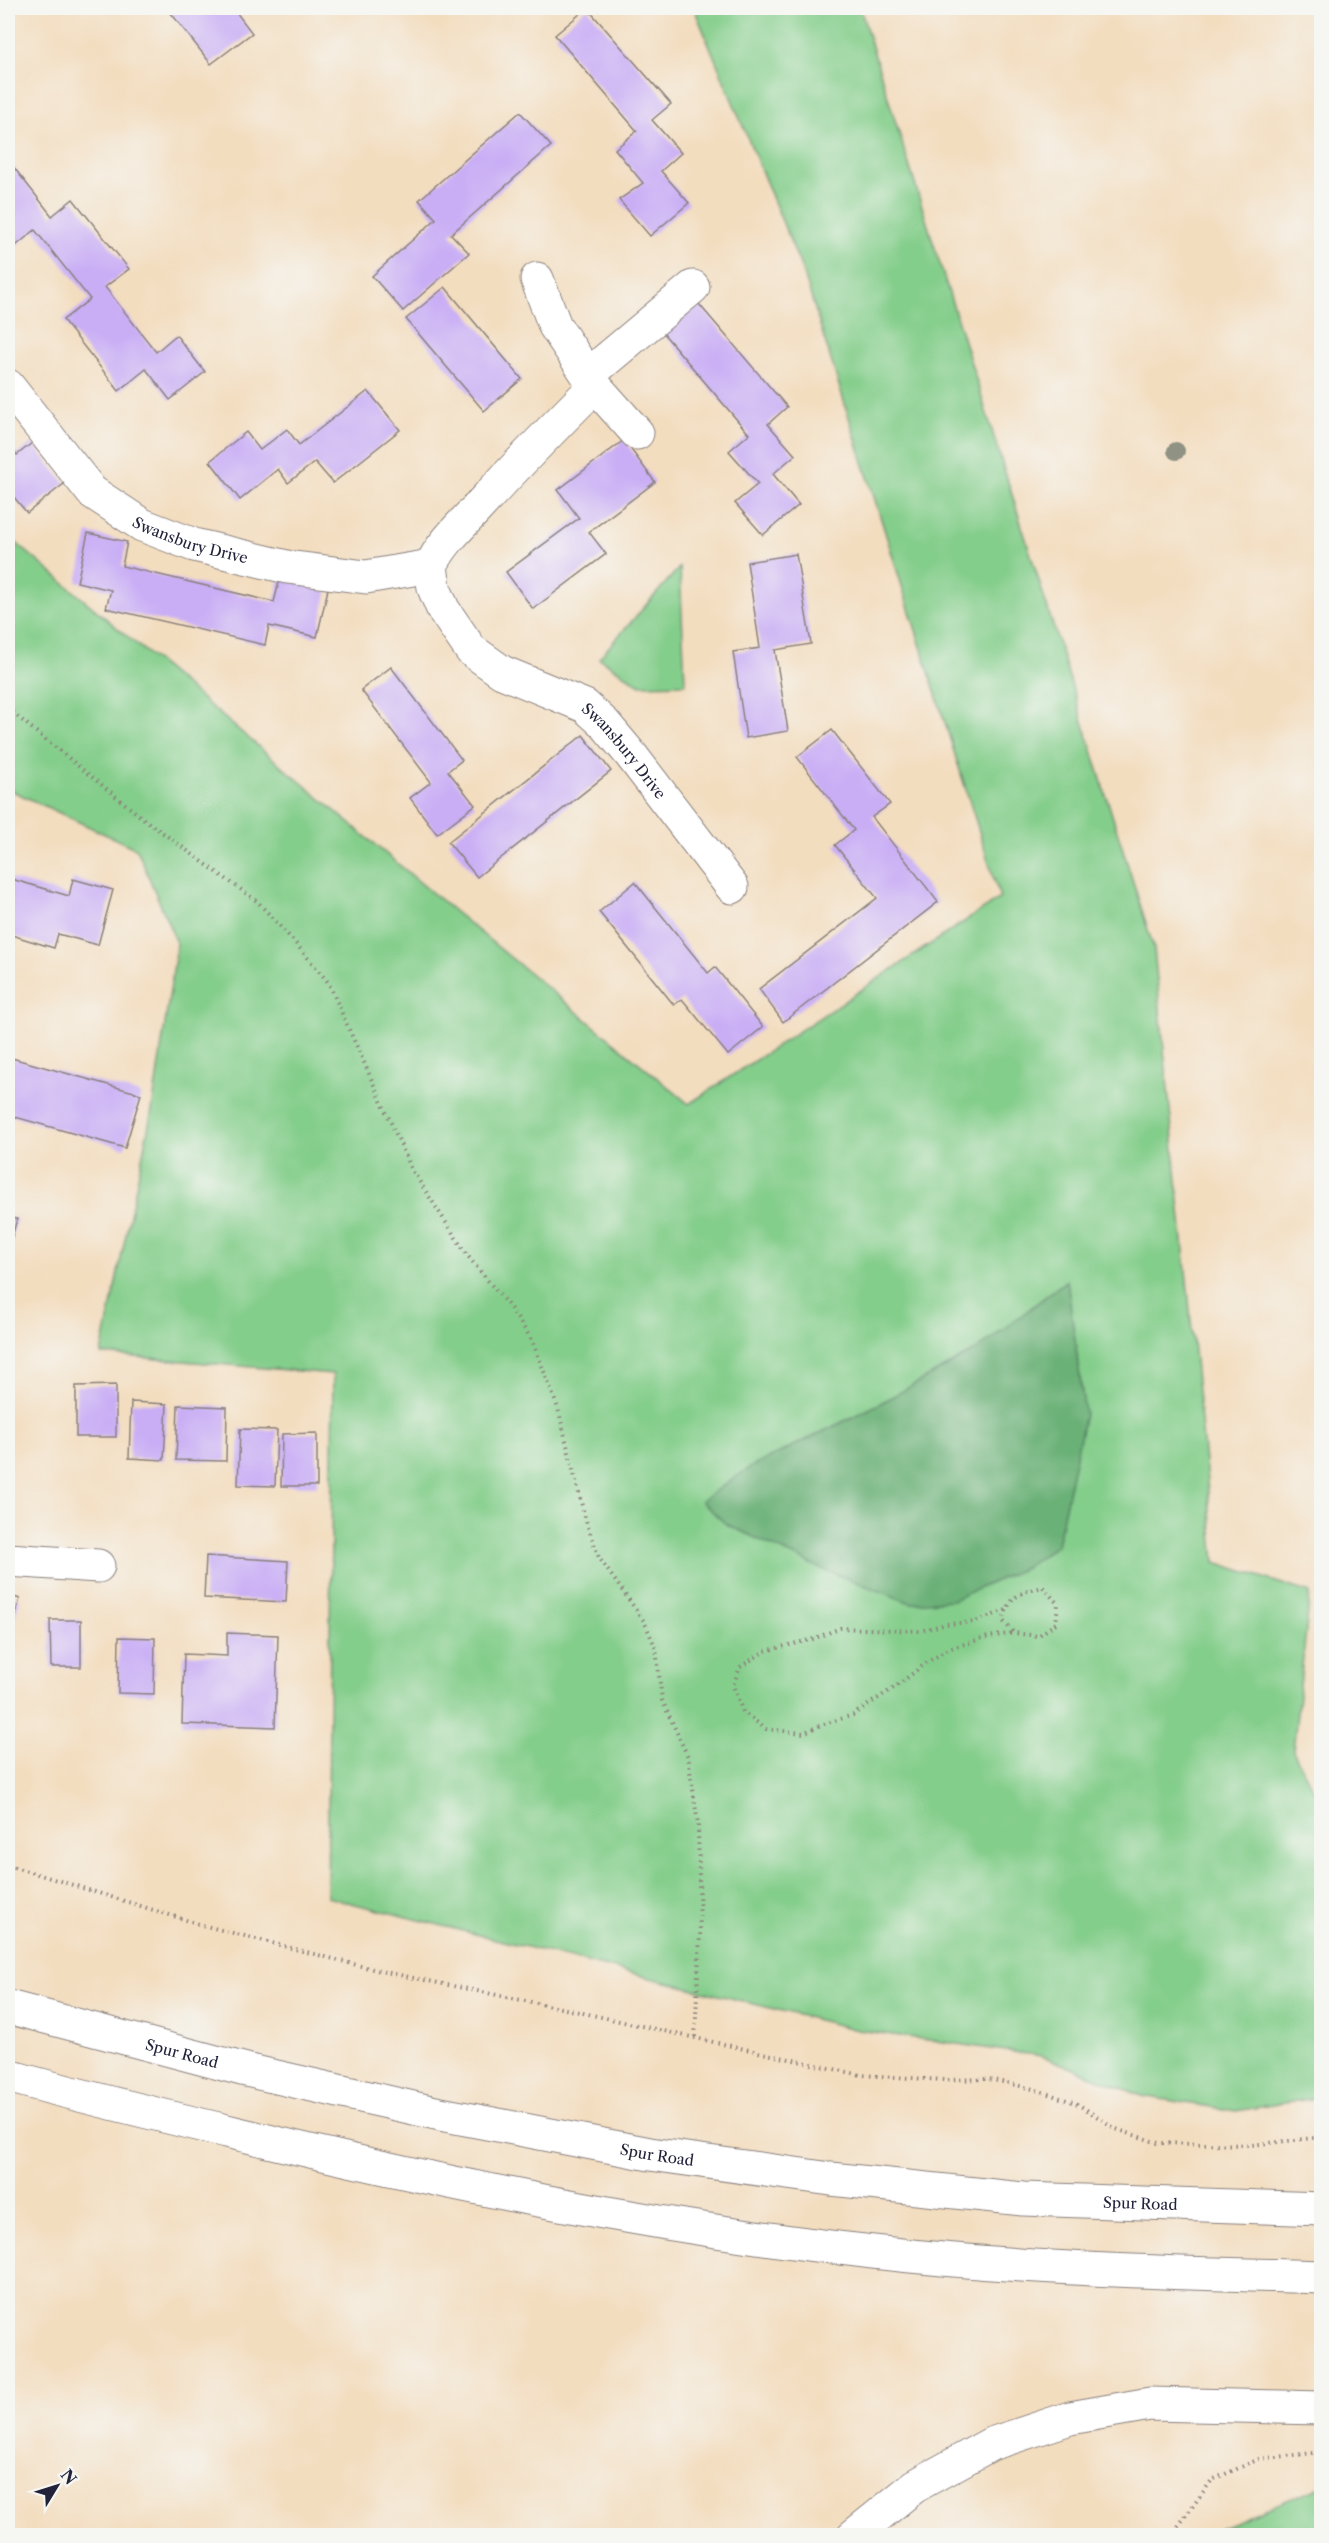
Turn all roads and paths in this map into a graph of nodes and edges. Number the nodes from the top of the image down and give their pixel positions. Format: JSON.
{"nodes":[{"id":1,"x":537,"y":279,"type":"dead end"},
{"id":2,"x":693,"y":287,"type":"dead end"},
{"id":3,"x":592,"y":381,"type":"junction"},
{"id":4,"x":8,"y":386,"type":"edge"},
{"id":5,"x":637,"y":433,"type":"dead end"},
{"id":6,"x":431,"y":566,"type":"junction"},
{"id":7,"x":8,"y":709,"type":"edge"},
{"id":8,"x":732,"y":887,"type":"dead end"},
{"id":9,"x":8,"y":1560,"type":"edge"},
{"id":10,"x":98,"y":1566,"type":"dead end"},
{"id":11,"x":1006,"y":1610,"type":"junction"},
{"id":12,"x":1014,"y":1634,"type":"junction"},
{"id":13,"x":8,"y":1865,"type":"edge"},
{"id":14,"x":8,"y":2007,"type":"edge"},
{"id":15,"x":695,"y":2037,"type":"junction"},
{"id":16,"x":8,"y":2076,"type":"edge"},
{"id":17,"x":1322,"y":2137,"type":"edge"},
{"id":18,"x":1322,"y":2209,"type":"edge"},
{"id":19,"x":1322,"y":2277,"type":"edge"},
{"id":20,"x":1322,"y":2408,"type":"edge"},
{"id":21,"x":1322,"y":2452,"type":"edge"},
{"id":22,"x":853,"y":2535,"type":"edge"},
{"id":23,"x":1171,"y":2535,"type":"edge"}],
"edges":[{"from":1,"to":3,"type":"main road"},
{"from":2,"to":3,"type":"main road"},
{"from":3,"to":5,"type":"main road"},
{"from":3,"to":6,"type":"main road"},
{"from":4,"to":6,"type":"main road","name":"Swansbury Drive"},
{"from":6,"to":8,"type":"main road","name":"Swansbury Drive"},
{"from":7,"to":15,"type":"path"},
{"from":9,"to":10,"type":"main road"},
{"from":11,"to":12,"type":"path"},
{"from":11,"to":12,"type":"path"},
{"from":11,"to":12,"type":"path"},
{"from":13,"to":15,"type":"path"},
{"from":14,"to":18,"type":"main road","name":"Spur Road"},
{"from":15,"to":17,"type":"path"},
{"from":16,"to":19,"type":"main road"},
{"from":20,"to":22,"type":"main road"},
{"from":21,"to":23,"type":"path"}]}
